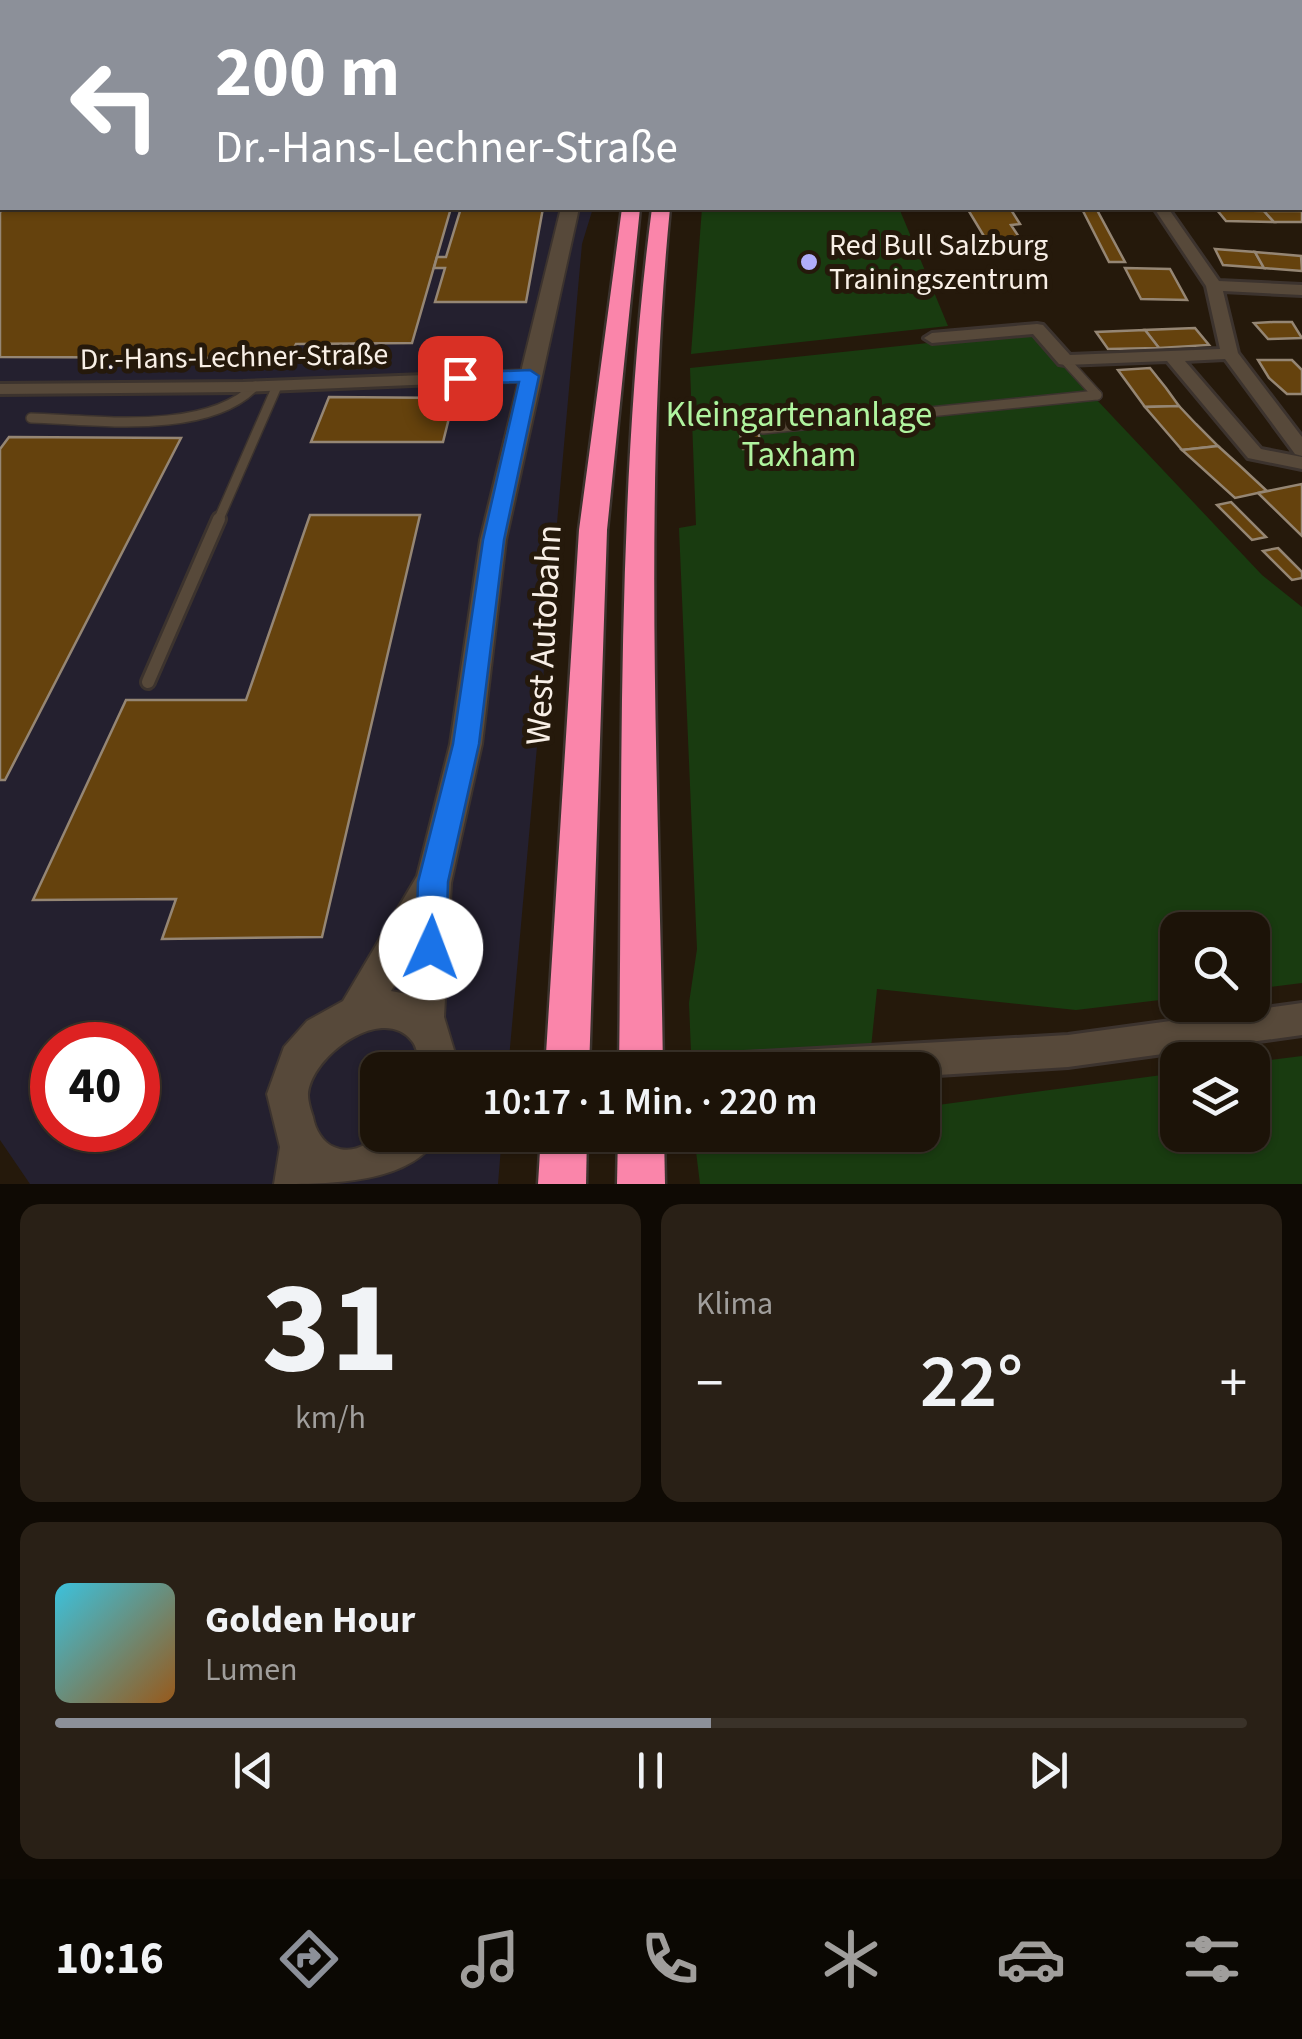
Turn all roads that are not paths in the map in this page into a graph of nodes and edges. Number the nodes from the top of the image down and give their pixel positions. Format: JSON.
{"nodes":[{"id":1,"x":570,"y":210,"type":"edge"},
{"id":2,"x":631,"y":210,"type":"edge"},
{"id":3,"x":661,"y":210,"type":"edge"},
{"id":4,"x":1162,"y":210,"type":"edge"},
{"id":5,"x":1214,"y":286,"type":"junction"},
{"id":6,"x":1302,"y":290,"type":"edge"},
{"id":7,"x":932,"y":338,"type":"dead end"},
{"id":8,"x":1230,"y":354,"type":"junction"},
{"id":9,"x":1172,"y":356,"type":"junction"},
{"id":10,"x":1065,"y":360,"type":"junction"},
{"id":11,"x":530,"y":376,"type":"junction"},
{"id":12,"x":256,"y":386,"type":"junction"},
{"id":13,"x":277,"y":386,"type":"junction"},
{"id":14,"x":0,"y":389,"type":"edge"},
{"id":15,"x":31,"y":418,"type":"dead end"},
{"id":16,"x":763,"y":430,"type":"dead end"},
{"id":17,"x":1302,"y":450,"type":"edge"},
{"id":18,"x":1302,"y":463,"type":"edge"},
{"id":19,"x":148,"y":682,"type":"dead end"},
{"id":20,"x":433,"y":882,"type":"junction"},
{"id":21,"x":358,"y":1011,"type":"junction"},
{"id":22,"x":1302,"y":1018,"type":"edge"},
{"id":23,"x":424,"y":1025,"type":"junction"},
{"id":24,"x":437,"y":1052,"type":"edge"},
{"id":25,"x":568,"y":1052,"type":"edge"},
{"id":26,"x":640,"y":1052,"type":"edge"},
{"id":27,"x":940,"y":1058,"type":"edge"},
{"id":28,"x":399,"y":1152,"type":"edge"},
{"id":29,"x":563,"y":1152,"type":"edge"},
{"id":30,"x":641,"y":1152,"type":"edge"},
{"id":31,"x":299,"y":1166,"type":"edge"},
{"id":32,"x":374,"y":1175,"type":"edge"},
{"id":33,"x":562,"y":1184,"type":"edge"},
{"id":34,"x":641,"y":1184,"type":"edge"}],
"edges":[{"from":1,"to":11,"type":"street"},
{"from":2,"to":25,"type":"highway","name":"West Autobahn"},
{"from":3,"to":26,"type":"highway"},
{"from":4,"to":5,"type":"street"},
{"from":5,"to":6,"type":"street"},
{"from":5,"to":8,"type":"street"},
{"from":7,"to":10,"type":"street"},
{"from":8,"to":9,"type":"street"},
{"from":8,"to":17,"type":"street"},
{"from":9,"to":10,"type":"street"},
{"from":9,"to":18,"type":"street"},
{"from":10,"to":16,"type":"lane"},
{"from":11,"to":13,"type":"street","name":"Dr.-Hans-Lechner-Straße"},
{"from":11,"to":20,"type":"street"},
{"from":12,"to":13,"type":"street","name":"Dr.-Hans-Lechner-Straße"},
{"from":12,"to":14,"type":"street","name":"Dr.-Hans-Lechner-Straße"},
{"from":12,"to":15,"type":"lane"},
{"from":13,"to":19,"type":"lane"},
{"from":20,"to":21,"type":"street"},
{"from":20,"to":23,"type":"street"},
{"from":21,"to":23,"type":"street"},
{"from":21,"to":31,"type":"street"},
{"from":22,"to":27,"type":"street"},
{"from":23,"to":24,"type":"street"},
{"from":28,"to":32,"type":"street"},
{"from":29,"to":33,"type":"highway"},
{"from":30,"to":34,"type":"highway"},
{"from":31,"to":32,"type":"street"}]}
